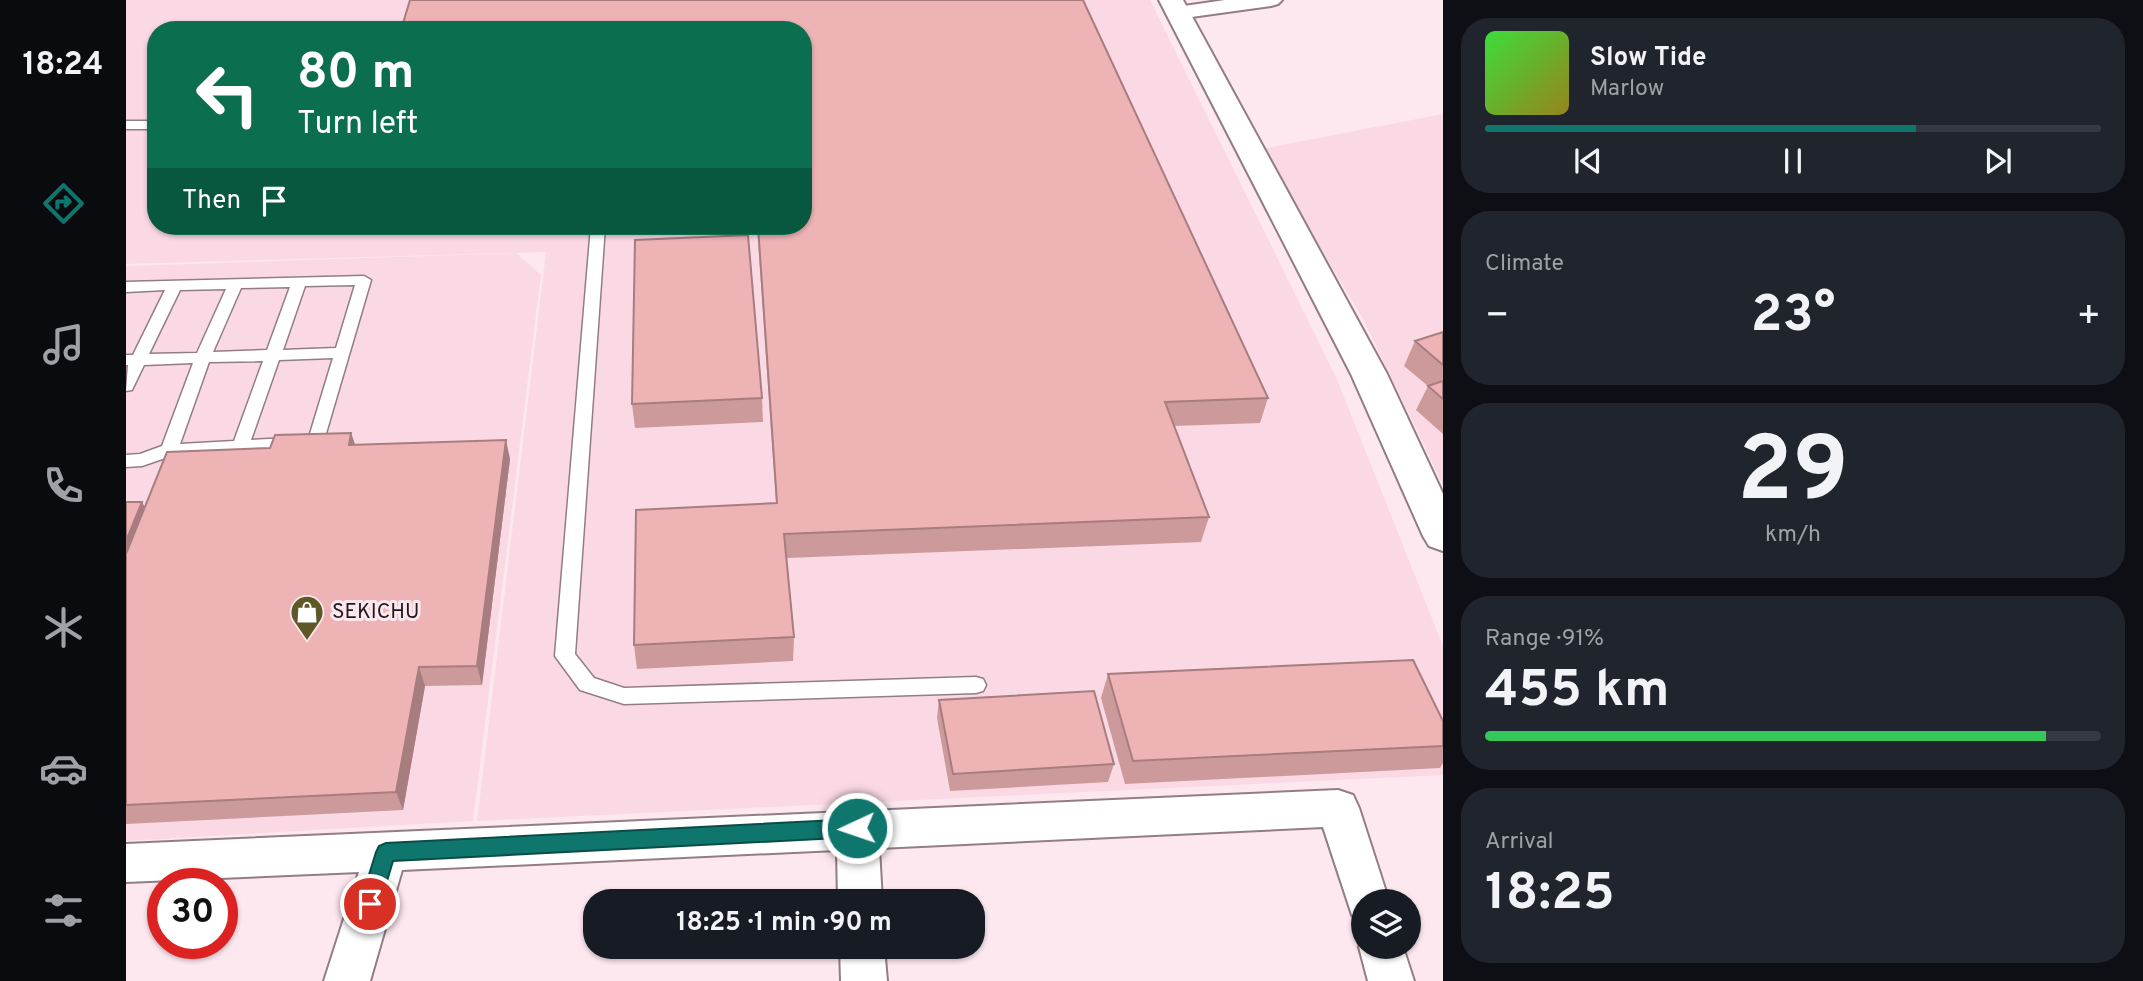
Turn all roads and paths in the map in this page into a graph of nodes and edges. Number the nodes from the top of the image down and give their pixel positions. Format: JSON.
{"nodes":[{"id":1,"x":1271,"y":0,"type":"edge"},
{"id":2,"x":1174,"y":7,"type":"edge"},
{"id":3,"x":126,"y":125,"type":"edge"},
{"id":4,"x":147,"y":125,"type":"edge"},
{"id":5,"x":597,"y":235,"type":"edge"},
{"id":6,"x":299,"y":282,"type":"junction"},
{"id":7,"x":235,"y":284,"type":"junction"},
{"id":8,"x":175,"y":285,"type":"junction"},
{"id":9,"x":126,"y":287,"type":"edge"},
{"id":10,"x":343,"y":353,"type":"junction"},
{"id":11,"x":273,"y":355,"type":"junction"},
{"id":12,"x":203,"y":358,"type":"junction"},
{"id":13,"x":132,"y":360,"type":"edge"},
{"id":14,"x":126,"y":387,"type":"edge"},
{"id":15,"x":241,"y":446,"type":"junction"},
{"id":16,"x":169,"y":450,"type":"junction"},
{"id":17,"x":126,"y":461,"type":"edge"},
{"id":18,"x":1443,"y":536,"type":"edge"},
{"id":19,"x":976,"y":685,"type":"dead end"},
{"id":20,"x":857,"y":828,"type":"junction"},
{"id":21,"x":386,"y":852,"type":"junction"},
{"id":22,"x":126,"y":863,"type":"edge"},
{"id":23,"x":860,"y":889,"type":"edge"},
{"id":24,"x":1363,"y":889,"type":"edge"},
{"id":25,"x":863,"y":959,"type":"edge"},
{"id":26,"x":1385,"y":959,"type":"edge"},
{"id":27,"x":348,"y":981,"type":"edge"},
{"id":28,"x":864,"y":981,"type":"edge"},
{"id":29,"x":1391,"y":981,"type":"edge"}],
"edges":[{"from":1,"to":2,"type":"street"},
{"from":2,"to":18,"type":"street"},
{"from":3,"to":4,"type":"lane"},
{"from":5,"to":19,"type":"lane"},
{"from":6,"to":7,"type":"lane"},
{"from":6,"to":10,"type":"lane"},
{"from":6,"to":11,"type":"lane"},
{"from":7,"to":8,"type":"lane"},
{"from":7,"to":12,"type":"lane"},
{"from":8,"to":9,"type":"lane"},
{"from":8,"to":13,"type":"lane"},
{"from":10,"to":11,"type":"lane"},
{"from":10,"to":15,"type":"lane"},
{"from":11,"to":12,"type":"lane"},
{"from":11,"to":15,"type":"lane"},
{"from":12,"to":13,"type":"lane"},
{"from":12,"to":16,"type":"lane"},
{"from":13,"to":14,"type":"lane"},
{"from":15,"to":16,"type":"lane"},
{"from":16,"to":17,"type":"lane"},
{"from":20,"to":21,"type":"street"},
{"from":20,"to":23,"type":"street"},
{"from":20,"to":24,"type":"street"},
{"from":21,"to":22,"type":"street"},
{"from":21,"to":27,"type":"street"},
{"from":25,"to":28,"type":"street"},
{"from":26,"to":29,"type":"street"}]}
